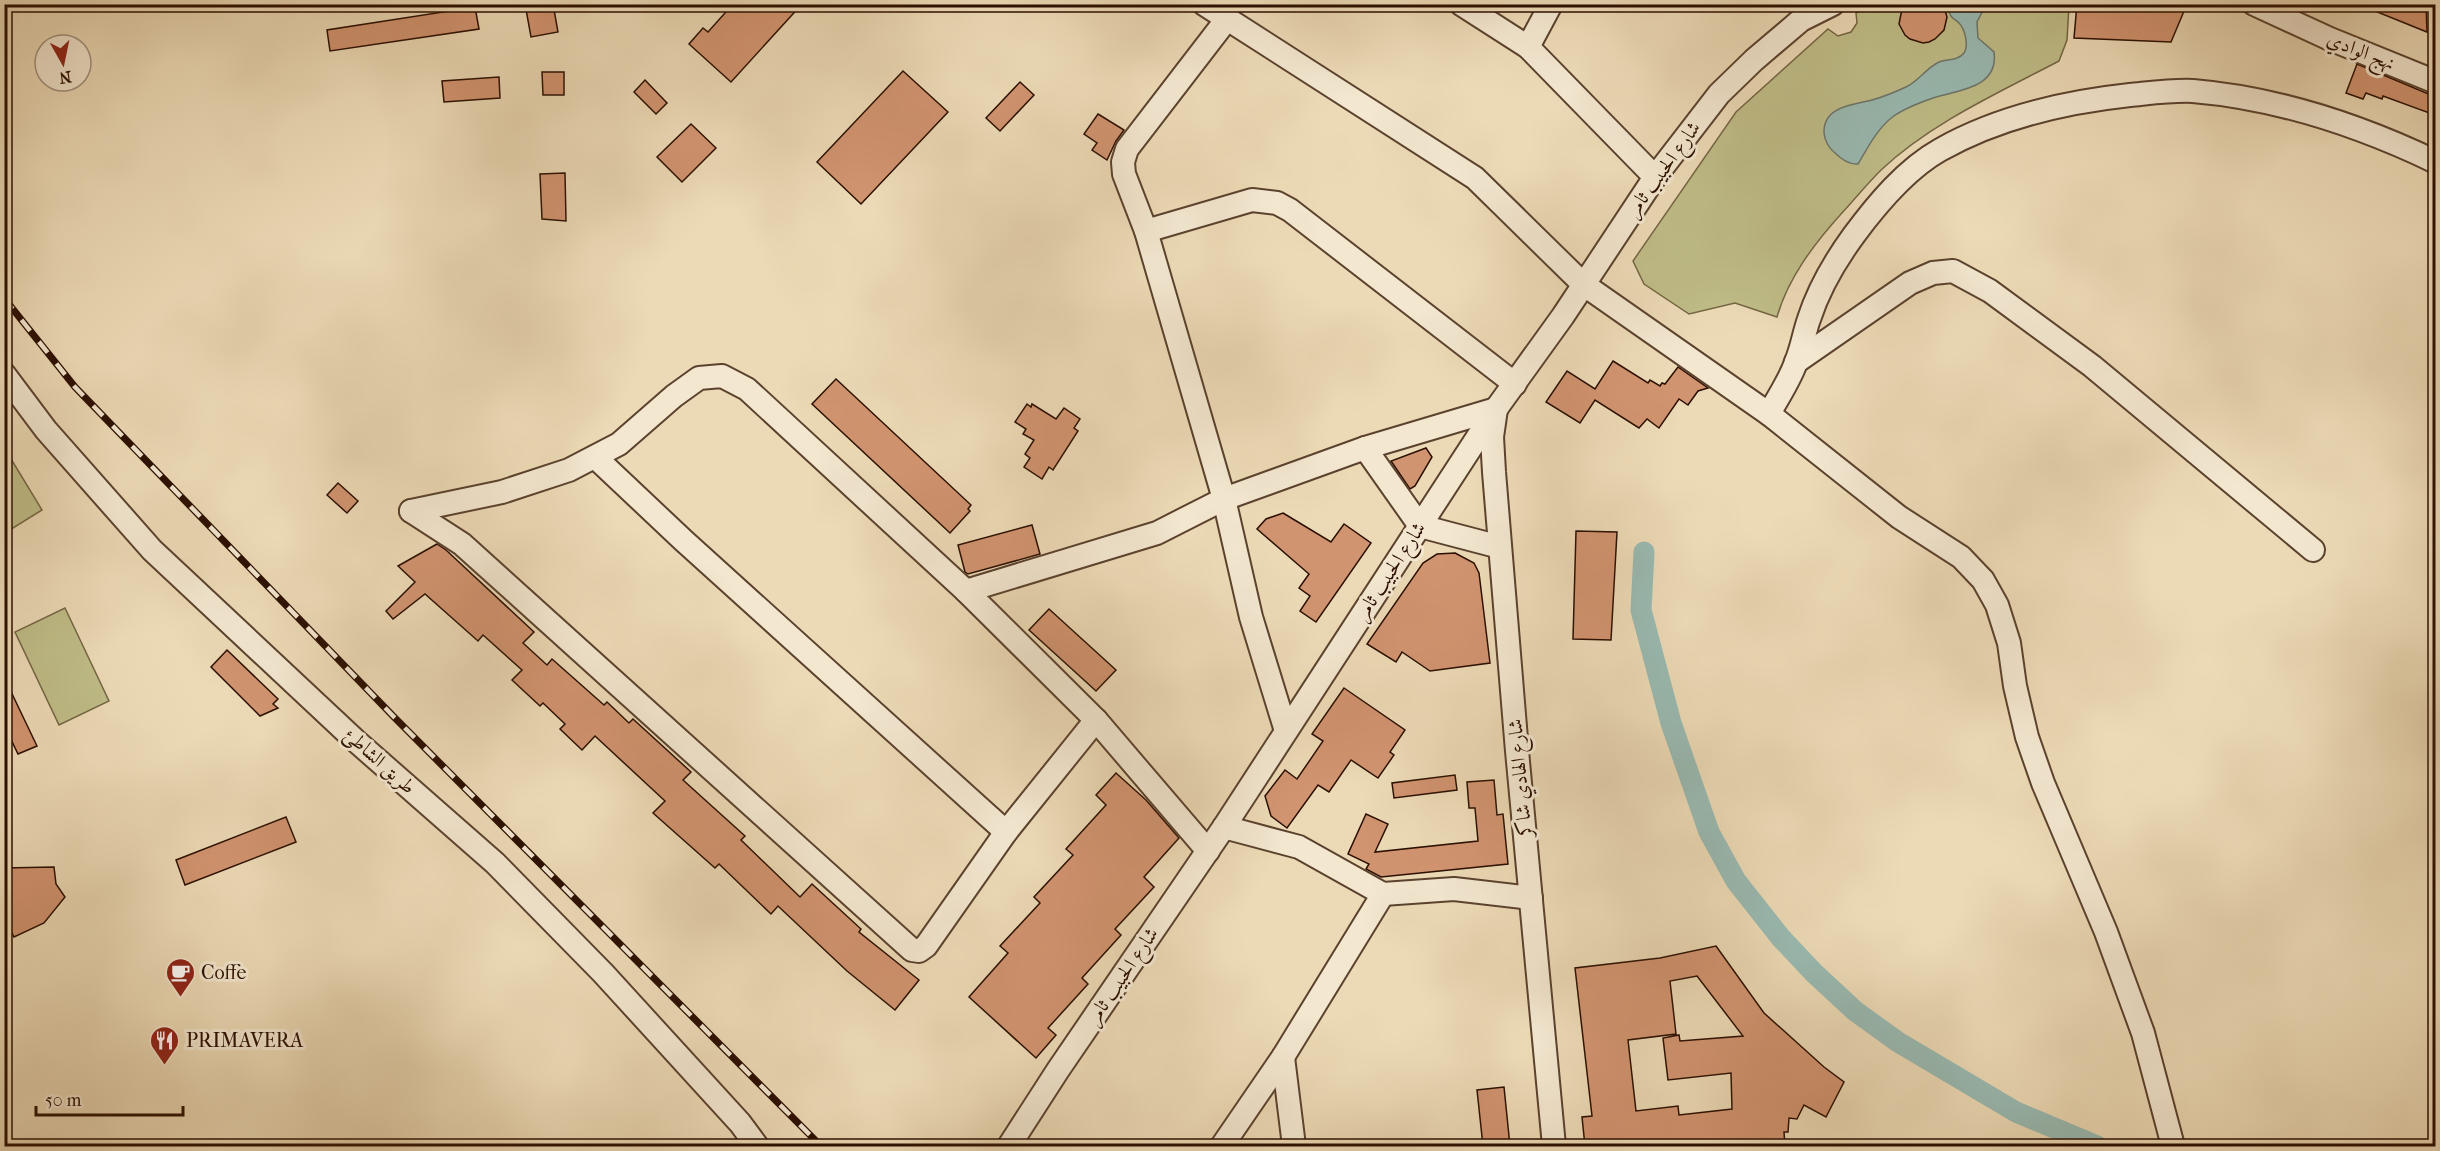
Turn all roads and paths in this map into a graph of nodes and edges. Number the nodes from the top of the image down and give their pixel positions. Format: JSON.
{"nodes":[{"id":1,"x":1461,"y":4,"type":"edge"},
{"id":2,"x":1551,"y":4,"type":"edge"},
{"id":3,"x":1833,"y":4,"type":"edge"},
{"id":4,"x":2254,"y":4,"type":"edge"},
{"id":5,"x":1205,"y":5,"type":"edge"},
{"id":6,"x":1805,"y":12,"type":"edge"},
{"id":7,"x":1227,"y":19,"type":"junction"},
{"id":8,"x":1528,"y":46,"type":"junction"},
{"id":9,"x":2436,"y":82,"type":"edge"},
{"id":10,"x":2436,"y":162,"type":"edge"},
{"id":11,"x":1655,"y":177,"type":"junction"},
{"id":12,"x":1146,"y":231,"type":"junction"},
{"id":13,"x":1583,"y":284,"type":"junction"},
{"id":14,"x":1796,"y":362,"type":"junction"},
{"id":15,"x":4,"y":375,"type":"edge"},
{"id":16,"x":1515,"y":384,"type":"junction"},
{"id":17,"x":1496,"y":409,"type":"junction"},
{"id":18,"x":1769,"y":414,"type":"junction"},
{"id":19,"x":1365,"y":448,"type":"junction"},
{"id":20,"x":595,"y":457,"type":"junction"},
{"id":21,"x":1224,"y":499,"type":"junction"},
{"id":22,"x":1420,"y":526,"type":"junction"},
{"id":23,"x":1500,"y":547,"type":"junction"},
{"id":24,"x":2313,"y":550,"type":"dead end"},
{"id":25,"x":966,"y":591,"type":"junction"},
{"id":26,"x":1096,"y":720,"type":"junction"},
{"id":27,"x":1286,"y":731,"type":"junction"},
{"id":28,"x":1224,"y":827,"type":"junction"},
{"id":29,"x":1006,"y":832,"type":"junction"},
{"id":30,"x":1208,"y":851,"type":"junction"},
{"id":31,"x":1383,"y":894,"type":"junction"},
{"id":32,"x":1531,"y":898,"type":"junction"},
{"id":33,"x":1283,"y":1057,"type":"junction"},
{"id":34,"x":757,"y":1146,"type":"edge"},
{"id":35,"x":1009,"y":1146,"type":"edge"},
{"id":36,"x":1222,"y":1146,"type":"edge"},
{"id":37,"x":1294,"y":1146,"type":"edge"},
{"id":38,"x":1554,"y":1146,"type":"edge"},
{"id":39,"x":2173,"y":1146,"type":"edge"}],
"edges":[{"from":1,"to":8,"type":"street"},
{"from":2,"to":8,"type":"street"},
{"from":3,"to":6,"type":"street","name":"شارع الحبيب ثامر"},
{"from":4,"to":9,"type":"street","name":"نهج الوادي"},
{"from":5,"to":7,"type":"street"},
{"from":6,"to":11,"type":"street","name":"شارع الحبيب ثامر"},
{"from":7,"to":12,"type":"street"},
{"from":7,"to":13,"type":"street"},
{"from":8,"to":11,"type":"street"},
{"from":10,"to":14,"type":"street"},
{"from":11,"to":13,"type":"street","name":"شارع الحبيب ثامر"},
{"from":12,"to":16,"type":"street"},
{"from":12,"to":21,"type":"street"},
{"from":13,"to":16,"type":"street","name":"شارع الحبيب ثامر"},
{"from":13,"to":18,"type":"street"},
{"from":14,"to":18,"type":"street"},
{"from":14,"to":24,"type":"street"},
{"from":15,"to":34,"type":"street","name":"طريق الشاطئ"},
{"from":16,"to":17,"type":"street","name":"شارع الحبيب ثامر"},
{"from":17,"to":19,"type":"street"},
{"from":17,"to":22,"type":"street","name":"شارع الحبيب ثامر"},
{"from":17,"to":23,"type":"street","name":"شارع الهادي شاكر"},
{"from":18,"to":39,"type":"street"},
{"from":19,"to":21,"type":"street"},
{"from":19,"to":22,"type":"street"},
{"from":20,"to":25,"type":"street"},
{"from":20,"to":29,"type":"street"},
{"from":20,"to":29,"type":"street"},
{"from":21,"to":25,"type":"street"},
{"from":21,"to":27,"type":"street"},
{"from":22,"to":23,"type":"street"},
{"from":22,"to":27,"type":"street","name":"شارع الحبيب ثامر"},
{"from":23,"to":32,"type":"street","name":"شارع الهادي شاكر"},
{"from":25,"to":26,"type":"street"},
{"from":26,"to":29,"type":"street"},
{"from":26,"to":30,"type":"street"},
{"from":27,"to":28,"type":"street","name":"شارع الحبيب ثامر"},
{"from":28,"to":30,"type":"street","name":"شارع الحبيب ثامر"},
{"from":28,"to":31,"type":"street"},
{"from":30,"to":35,"type":"street","name":"شارع الحبيب ثامر"},
{"from":31,"to":32,"type":"street"},
{"from":31,"to":33,"type":"street"},
{"from":32,"to":38,"type":"street","name":"شارع الهادي شاكر"},
{"from":33,"to":36,"type":"street"},
{"from":33,"to":37,"type":"street"}]}
